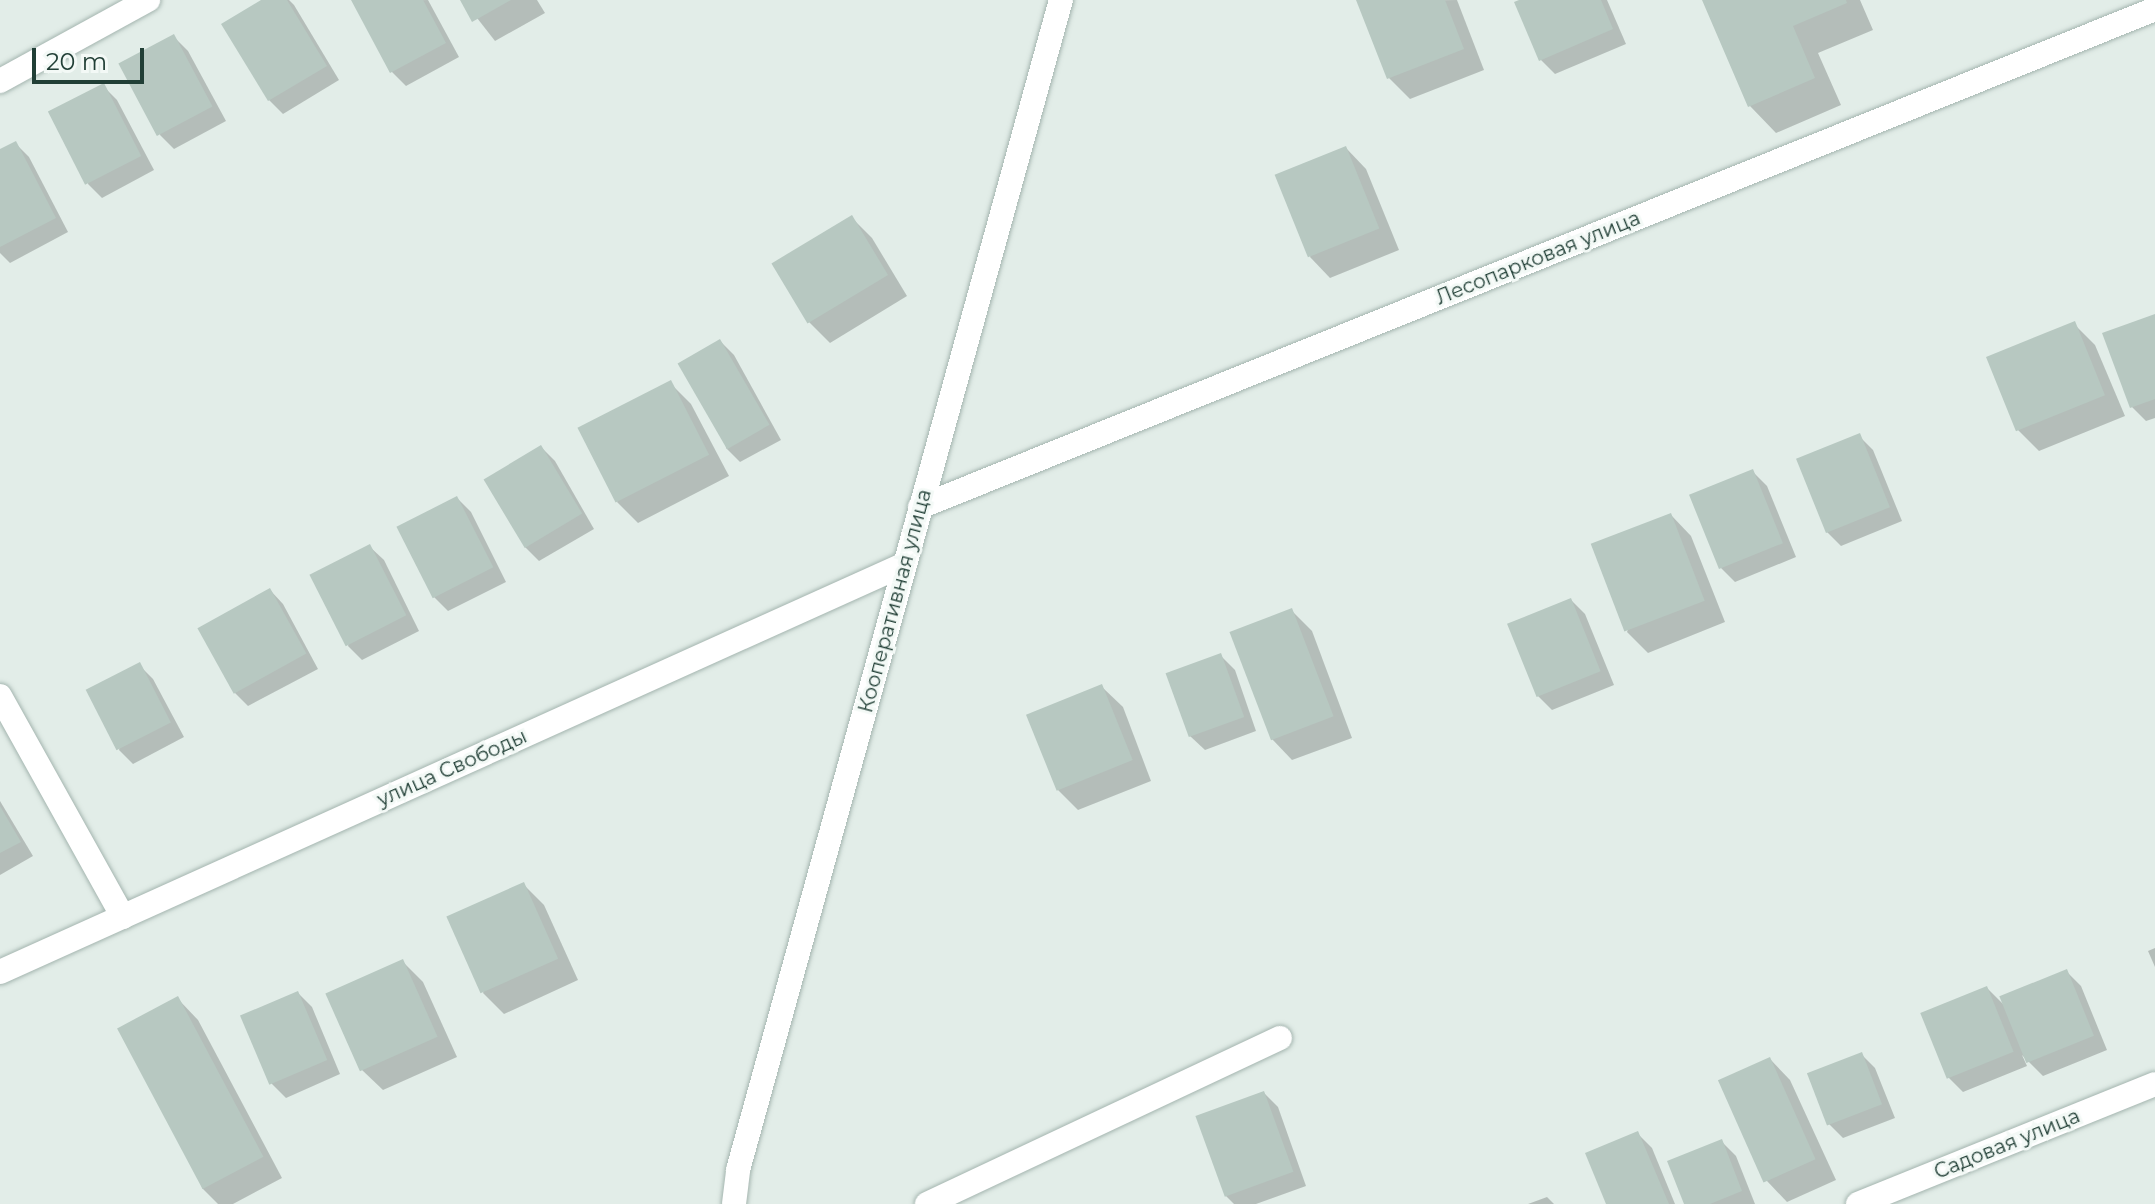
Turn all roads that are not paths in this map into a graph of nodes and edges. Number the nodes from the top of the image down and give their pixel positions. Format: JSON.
{"nodes":[{"id":1,"x":148,"y":0,"type":"edge"},
{"id":2,"x":1061,"y":0,"type":"edge"},
{"id":3,"x":2155,"y":9,"type":"edge"},
{"id":4,"x":0,"y":81,"type":"edge"},
{"id":5,"x":920,"y":507,"type":"junction"},
{"id":6,"x":905,"y":564,"type":"junction"},
{"id":7,"x":0,"y":696,"type":"edge"},
{"id":8,"x":123,"y":917,"type":"junction"},
{"id":9,"x":0,"y":972,"type":"edge"},
{"id":10,"x":1280,"y":1038,"type":"dead end"},
{"id":11,"x":2155,"y":1084,"type":"edge"},
{"id":12,"x":734,"y":1204,"type":"edge"},
{"id":13,"x":927,"y":1204,"type":"edge"},
{"id":14,"x":1858,"y":1204,"type":"edge"}],
"edges":[{"from":1,"to":4,"type":"street"},
{"from":2,"to":5,"type":"street","name":"Кооперативная улица"},
{"from":3,"to":5,"type":"street","name":"Лесопарковая улица"},
{"from":5,"to":6,"type":"street","name":"Кооперативная улица"},
{"from":6,"to":8,"type":"street","name":"улица Свободы"},
{"from":6,"to":12,"type":"street","name":"Кооперативная улица"},
{"from":7,"to":8,"type":"street"},
{"from":8,"to":9,"type":"street","name":"улица Свободы"},
{"from":10,"to":13,"type":"street"},
{"from":11,"to":14,"type":"street","name":"Садовая улица"}]}
